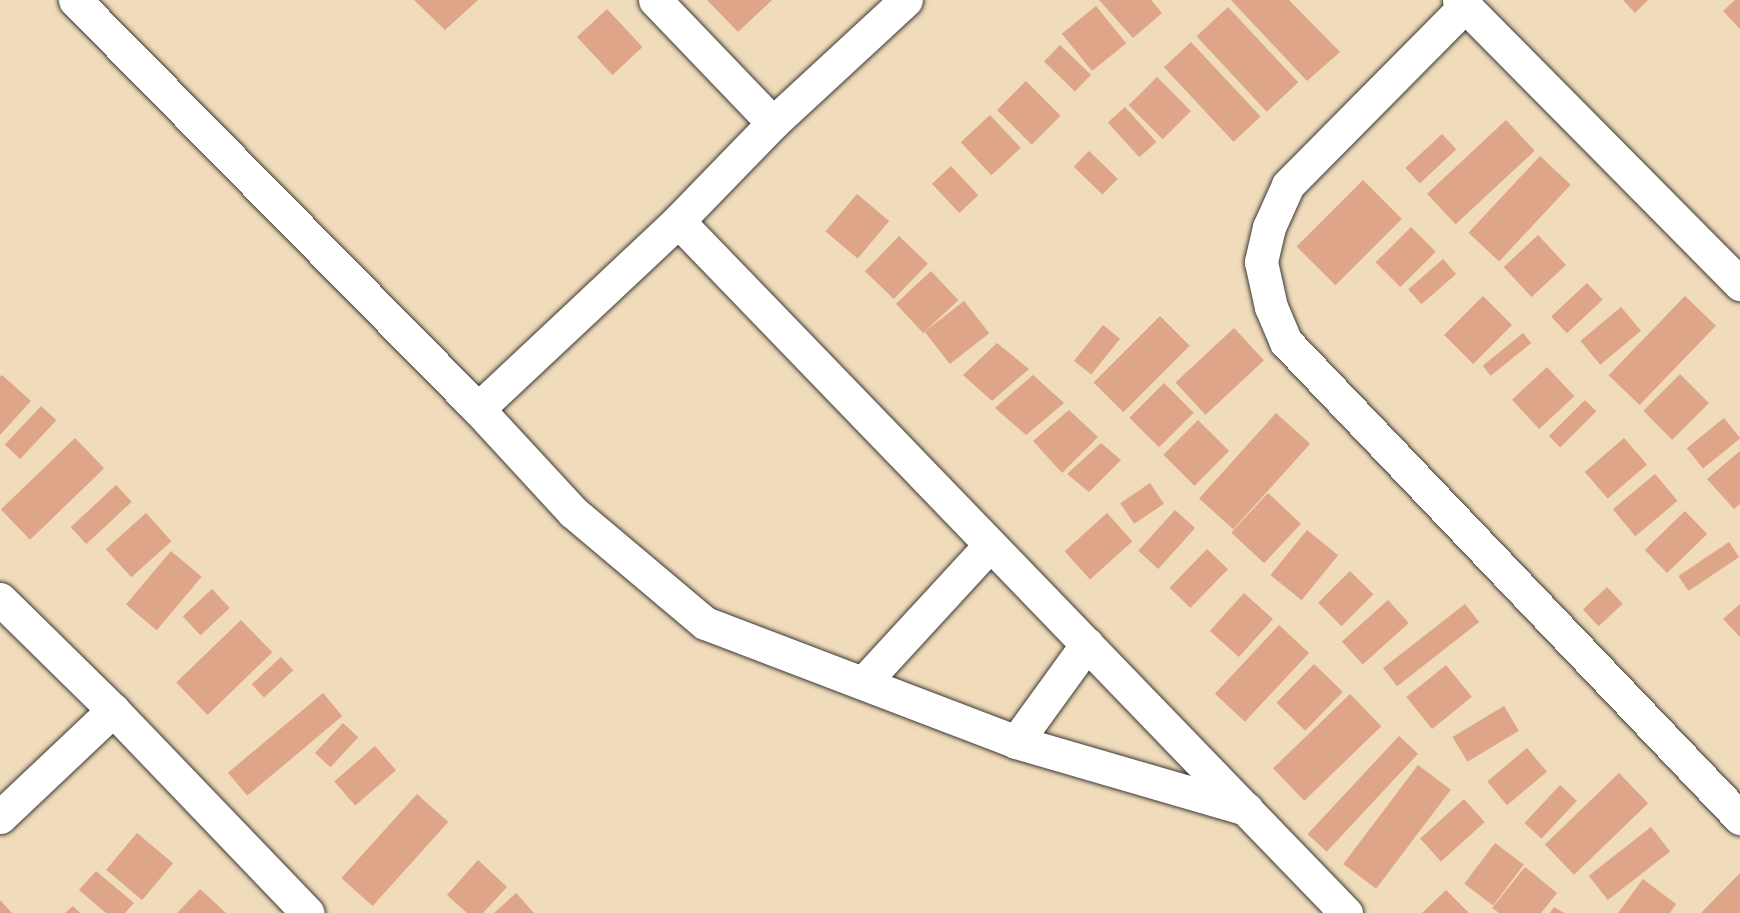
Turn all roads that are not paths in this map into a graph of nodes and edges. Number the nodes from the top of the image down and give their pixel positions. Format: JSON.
{"nodes":[{"id":1,"x":75,"y":0,"type":"edge"},
{"id":2,"x":655,"y":0,"type":"edge"},
{"id":3,"x":906,"y":0,"type":"edge"},
{"id":4,"x":1462,"y":3,"type":"edge"},
{"id":5,"x":773,"y":123,"type":"junction"},
{"id":6,"x":678,"y":220,"type":"junction"},
{"id":7,"x":1740,"y":284,"type":"edge"},
{"id":8,"x":478,"y":409,"type":"junction"},
{"id":9,"x":990,"y":544,"type":"junction"},
{"id":10,"x":0,"y":599,"type":"edge"},
{"id":11,"x":1087,"y":644,"type":"junction"},
{"id":12,"x":864,"y":682,"type":"junction"},
{"id":13,"x":113,"y":710,"type":"junction"},
{"id":14,"x":1016,"y":741,"type":"junction"},
{"id":15,"x":1246,"y":809,"type":"junction"},
{"id":16,"x":0,"y":817,"type":"edge"},
{"id":17,"x":1740,"y":818,"type":"edge"},
{"id":18,"x":308,"y":913,"type":"edge"},
{"id":19,"x":1346,"y":913,"type":"edge"}],
"edges":[{"from":1,"to":8,"type":"street"},
{"from":2,"to":5,"type":"street"},
{"from":3,"to":5,"type":"street"},
{"from":4,"to":7,"type":"street"},
{"from":4,"to":17,"type":"street"},
{"from":5,"to":6,"type":"street"},
{"from":6,"to":8,"type":"street"},
{"from":6,"to":9,"type":"street"},
{"from":8,"to":12,"type":"street"},
{"from":9,"to":11,"type":"street"},
{"from":9,"to":12,"type":"street"},
{"from":10,"to":13,"type":"street"},
{"from":11,"to":14,"type":"street"},
{"from":11,"to":15,"type":"street"},
{"from":12,"to":14,"type":"street"},
{"from":13,"to":16,"type":"street"},
{"from":13,"to":18,"type":"street"},
{"from":14,"to":15,"type":"street"},
{"from":15,"to":19,"type":"street"}]}
